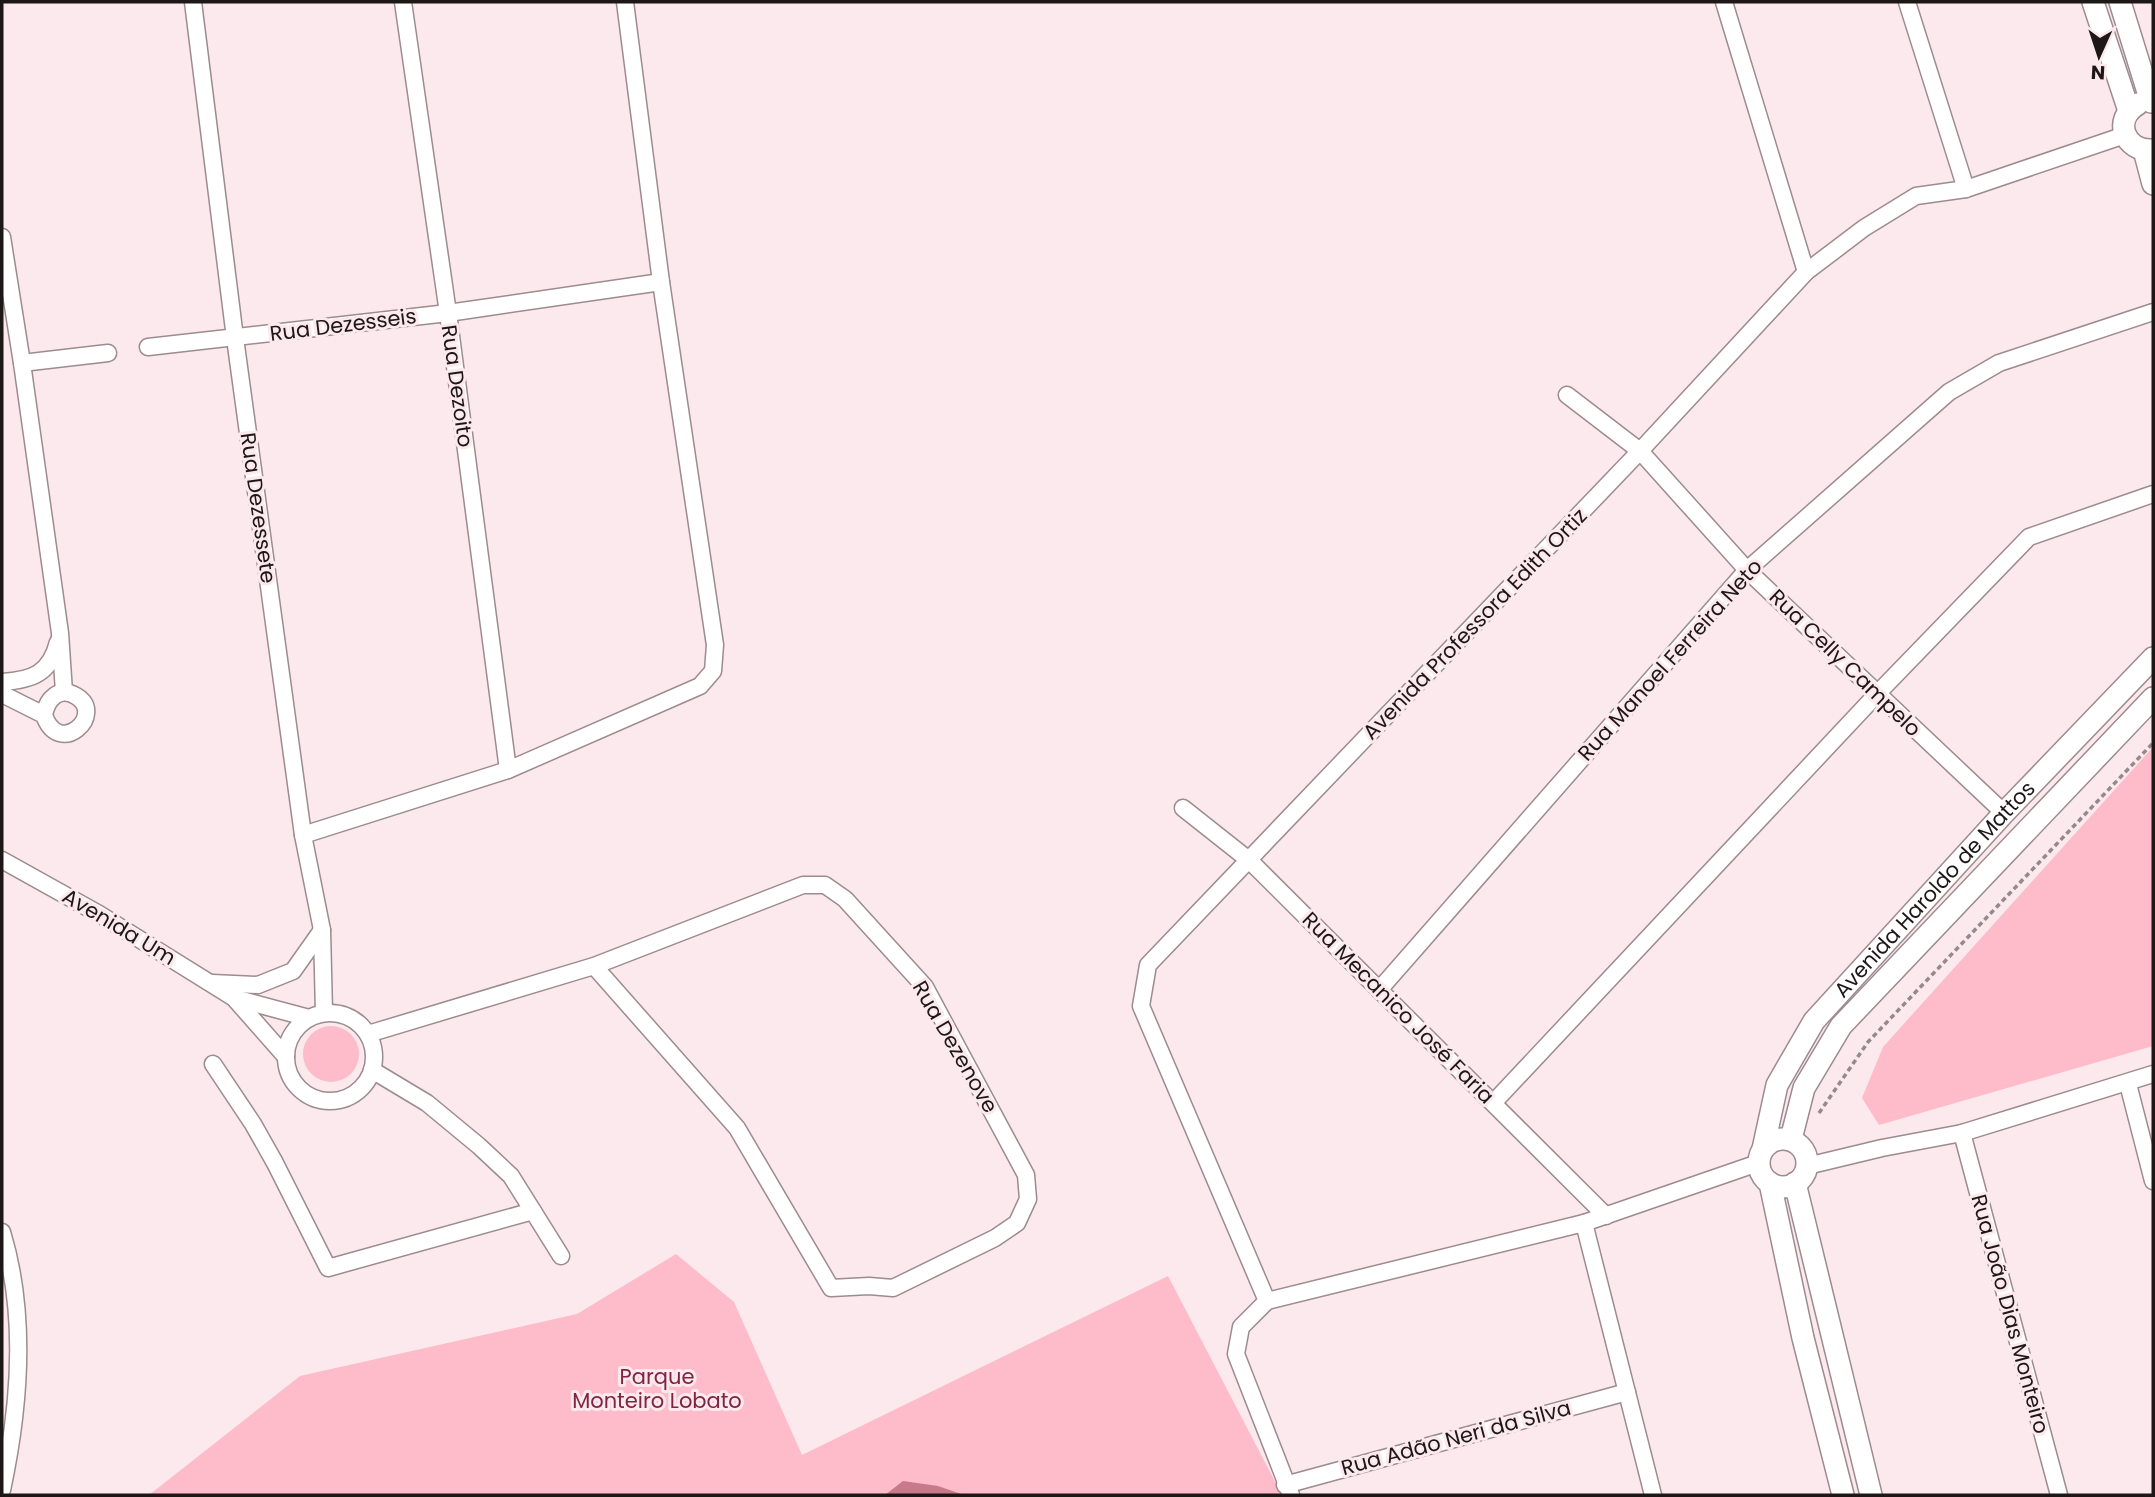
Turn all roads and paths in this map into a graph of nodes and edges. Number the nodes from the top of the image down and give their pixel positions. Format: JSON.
{"nodes":[{"id":1,"x":193,"y":2,"type":"edge"},
{"id":2,"x":403,"y":2,"type":"edge"},
{"id":3,"x":625,"y":2,"type":"edge"},
{"id":4,"x":1724,"y":2,"type":"edge"},
{"id":5,"x":1908,"y":2,"type":"edge"},
{"id":6,"x":2092,"y":2,"type":"edge"},
{"id":7,"x":2120,"y":2,"type":"edge"},
{"id":8,"x":2152,"y":103,"type":"edge"},
{"id":9,"x":2129,"y":111,"type":"junction"},
{"id":10,"x":2125,"y":135,"type":"junction"},
{"id":11,"x":2149,"y":150,"type":"edge"},
{"id":12,"x":2153,"y":184,"type":"edge"},
{"id":13,"x":1966,"y":189,"type":"junction"},
{"id":14,"x":2,"y":237,"type":"edge"},
{"id":15,"x":1806,"y":272,"type":"junction"},
{"id":16,"x":661,"y":282,"type":"junction"},
{"id":17,"x":2153,"y":312,"type":"edge"},
{"id":18,"x":448,"y":313,"type":"junction"},
{"id":19,"x":235,"y":338,"type":"junction"},
{"id":20,"x":148,"y":347,"type":"dead end"},
{"id":21,"x":108,"y":354,"type":"dead end"},
{"id":22,"x":22,"y":363,"type":"junction"},
{"id":23,"x":1567,"y":395,"type":"dead end"},
{"id":24,"x":1640,"y":451,"type":"junction"},
{"id":25,"x":2153,"y":494,"type":"edge"},
{"id":26,"x":1747,"y":570,"type":"junction"},
{"id":27,"x":60,"y":633,"type":"junction"},
{"id":28,"x":2153,"y":658,"type":"edge"},
{"id":29,"x":2,"y":682,"type":"edge"},
{"id":30,"x":64,"y":692,"type":"junction"},
{"id":31,"x":2,"y":694,"type":"edge"},
{"id":32,"x":1877,"y":694,"type":"junction"},
{"id":33,"x":2153,"y":698,"type":"edge"},
{"id":34,"x":44,"y":715,"type":"junction"},
{"id":35,"x":2153,"y":743,"type":"edge"},
{"id":36,"x":508,"y":770,"type":"junction"},
{"id":37,"x":1183,"y":808,"type":"dead end"},
{"id":38,"x":2004,"y":813,"type":"junction"},
{"id":39,"x":303,"y":835,"type":"junction"},
{"id":40,"x":2,"y":860,"type":"edge"},
{"id":41,"x":1250,"y":861,"type":"junction"},
{"id":42,"x":322,"y":930,"type":"junction"},
{"id":43,"x":594,"y":966,"type":"junction"},
{"id":44,"x":212,"y":983,"type":"junction"},
{"id":45,"x":1379,"y":990,"type":"junction"},
{"id":46,"x":234,"y":998,"type":"junction"},
{"id":47,"x":317,"y":1016,"type":"junction"},
{"id":48,"x":368,"y":1034,"type":"junction"},
{"id":49,"x":286,"y":1057,"type":"junction"},
{"id":50,"x":213,"y":1064,"type":"dead end"},
{"id":51,"x":372,"y":1070,"type":"junction"},
{"id":52,"x":2153,"y":1074,"type":"edge"},
{"id":53,"x":2128,"y":1084,"type":"junction"},
{"id":54,"x":1494,"y":1102,"type":"junction"},
{"id":55,"x":1962,"y":1133,"type":"junction"},
{"id":56,"x":1794,"y":1141,"type":"junction"},
{"id":57,"x":1760,"y":1156,"type":"junction"},
{"id":58,"x":1801,"y":1175,"type":"junction"},
{"id":59,"x":2153,"y":1181,"type":"edge"},
{"id":60,"x":1770,"y":1183,"type":"junction"},
{"id":61,"x":533,"y":1211,"type":"junction"},
{"id":62,"x":1606,"y":1216,"type":"junction"},
{"id":63,"x":1584,"y":1223,"type":"junction"},
{"id":64,"x":2,"y":1232,"type":"edge"},
{"id":65,"x":561,"y":1256,"type":"dead end"},
{"id":66,"x":1267,"y":1301,"type":"junction"},
{"id":67,"x":2,"y":1353,"type":"edge"},
{"id":68,"x":18,"y":1361,"type":"junction"},
{"id":69,"x":1627,"y":1392,"type":"junction"},
{"id":70,"x":2,"y":1490,"type":"edge"},
{"id":71,"x":1288,"y":1490,"type":"edge"},
{"id":72,"x":1653,"y":1495,"type":"edge"},
{"id":73,"x":1843,"y":1495,"type":"edge"},
{"id":74,"x":1871,"y":1495,"type":"edge"},
{"id":75,"x":2059,"y":1495,"type":"edge"}],
"edges":[{"from":1,"to":19,"type":"street","name":"Rua Dezessete"},
{"from":2,"to":18,"type":"street","name":"Rua Dezoito"},
{"from":3,"to":16,"type":"street"},
{"from":4,"to":15,"type":"street"},
{"from":5,"to":13,"type":"street"},
{"from":6,"to":9,"type":"street"},
{"from":7,"to":8,"type":"street"},
{"from":8,"to":9,"type":"street"},
{"from":9,"to":10,"type":"street"},
{"from":10,"to":11,"type":"street"},
{"from":10,"to":13,"type":"street","name":"Avenida Professora Edith Ortiz"},
{"from":11,"to":12,"type":"street"},
{"from":13,"to":15,"type":"street","name":"Avenida Professora Edith Ortiz"},
{"from":14,"to":22,"type":"street"},
{"from":15,"to":24,"type":"street","name":"Avenida Professora Edith Ortiz"},
{"from":16,"to":18,"type":"street","name":"Rua Dezesseis"},
{"from":16,"to":36,"type":"street"},
{"from":17,"to":26,"type":"street","name":"Rua Manoel Ferreira Neto"},
{"from":18,"to":19,"type":"street","name":"Rua Dezesseis"},
{"from":18,"to":36,"type":"street","name":"Rua Dezoito"},
{"from":19,"to":20,"type":"street","name":"Rua Dezesseis"},
{"from":19,"to":39,"type":"street","name":"Rua Dezessete"},
{"from":21,"to":22,"type":"street"},
{"from":22,"to":27,"type":"street"},
{"from":23,"to":24,"type":"street","name":"Rua Celly Campelo"},
{"from":24,"to":26,"type":"street","name":"Rua Celly Campelo"},
{"from":24,"to":41,"type":"street","name":"Avenida Professora Edith Ortiz"},
{"from":25,"to":32,"type":"street"},
{"from":26,"to":32,"type":"street","name":"Rua Celly Campelo"},
{"from":26,"to":45,"type":"street","name":"Rua Manoel Ferreira Neto"},
{"from":27,"to":29,"type":"street"},
{"from":27,"to":30,"type":"street"},
{"from":28,"to":38,"type":"street","name":"Avenida Haroldo de Mattos"},
{"from":30,"to":34,"type":"street"},
{"from":30,"to":34,"type":"street"},
{"from":31,"to":34,"type":"street"},
{"from":32,"to":38,"type":"street","name":"Rua Celly Campelo"},
{"from":32,"to":54,"type":"street"},
{"from":33,"to":56,"type":"street","name":"Avenida Haroldo de Mattos"},
{"from":35,"to":56,"type":"path"},
{"from":36,"to":39,"type":"street"},
{"from":37,"to":41,"type":"street","name":"Rua Mecanico José Faria"},
{"from":38,"to":57,"type":"street","name":"Avenida Haroldo de Mattos"},
{"from":39,"to":42,"type":"street","name":"Rua Dezessete"},
{"from":40,"to":44,"type":"street","name":"Avenida Um"},
{"from":41,"to":45,"type":"street","name":"Rua Mecanico José Faria"},
{"from":41,"to":66,"type":"street","name":"Avenida Professora Edith Ortiz"},
{"from":42,"to":44,"type":"street"},
{"from":42,"to":47,"type":"street","name":"Rua Dezessete"},
{"from":43,"to":43,"type":"street","name":"Rua Dezenove"},
{"from":43,"to":48,"type":"street","name":"Rua Dezenove"},
{"from":44,"to":46,"type":"street","name":"Avenida Um"},
{"from":45,"to":54,"type":"street","name":"Rua Mecanico José Faria"},
{"from":46,"to":47,"type":"street","name":"Avenida Um"},
{"from":46,"to":49,"type":"street","name":"Avenida Um"},
{"from":47,"to":48,"type":"street"},
{"from":47,"to":49,"type":"street"},
{"from":48,"to":51,"type":"street"},
{"from":49,"to":51,"type":"street"},
{"from":50,"to":61,"type":"street"},
{"from":51,"to":61,"type":"street"},
{"from":52,"to":53,"type":"street"},
{"from":53,"to":55,"type":"street"},
{"from":53,"to":59,"type":"street"},
{"from":54,"to":62,"type":"street","name":"Rua Mecanico José Faria"},
{"from":55,"to":58,"type":"street"},
{"from":55,"to":75,"type":"street","name":"Rua João Dias Monteiro"},
{"from":56,"to":57,"type":"street"},
{"from":56,"to":58,"type":"street"},
{"from":57,"to":60,"type":"street"},
{"from":57,"to":62,"type":"street"},
{"from":58,"to":60,"type":"street"},
{"from":58,"to":74,"type":"street"},
{"from":60,"to":73,"type":"street"},
{"from":61,"to":65,"type":"street"},
{"from":62,"to":63,"type":"street"},
{"from":63,"to":66,"type":"street"},
{"from":63,"to":69,"type":"street"},
{"from":64,"to":68,"type":"street"},
{"from":66,"to":71,"type":"street"},
{"from":67,"to":68,"type":"street"},
{"from":68,"to":70,"type":"street"},
{"from":69,"to":71,"type":"street","name":"Rua Adão Neri da Silva"},
{"from":69,"to":72,"type":"street"}]}
